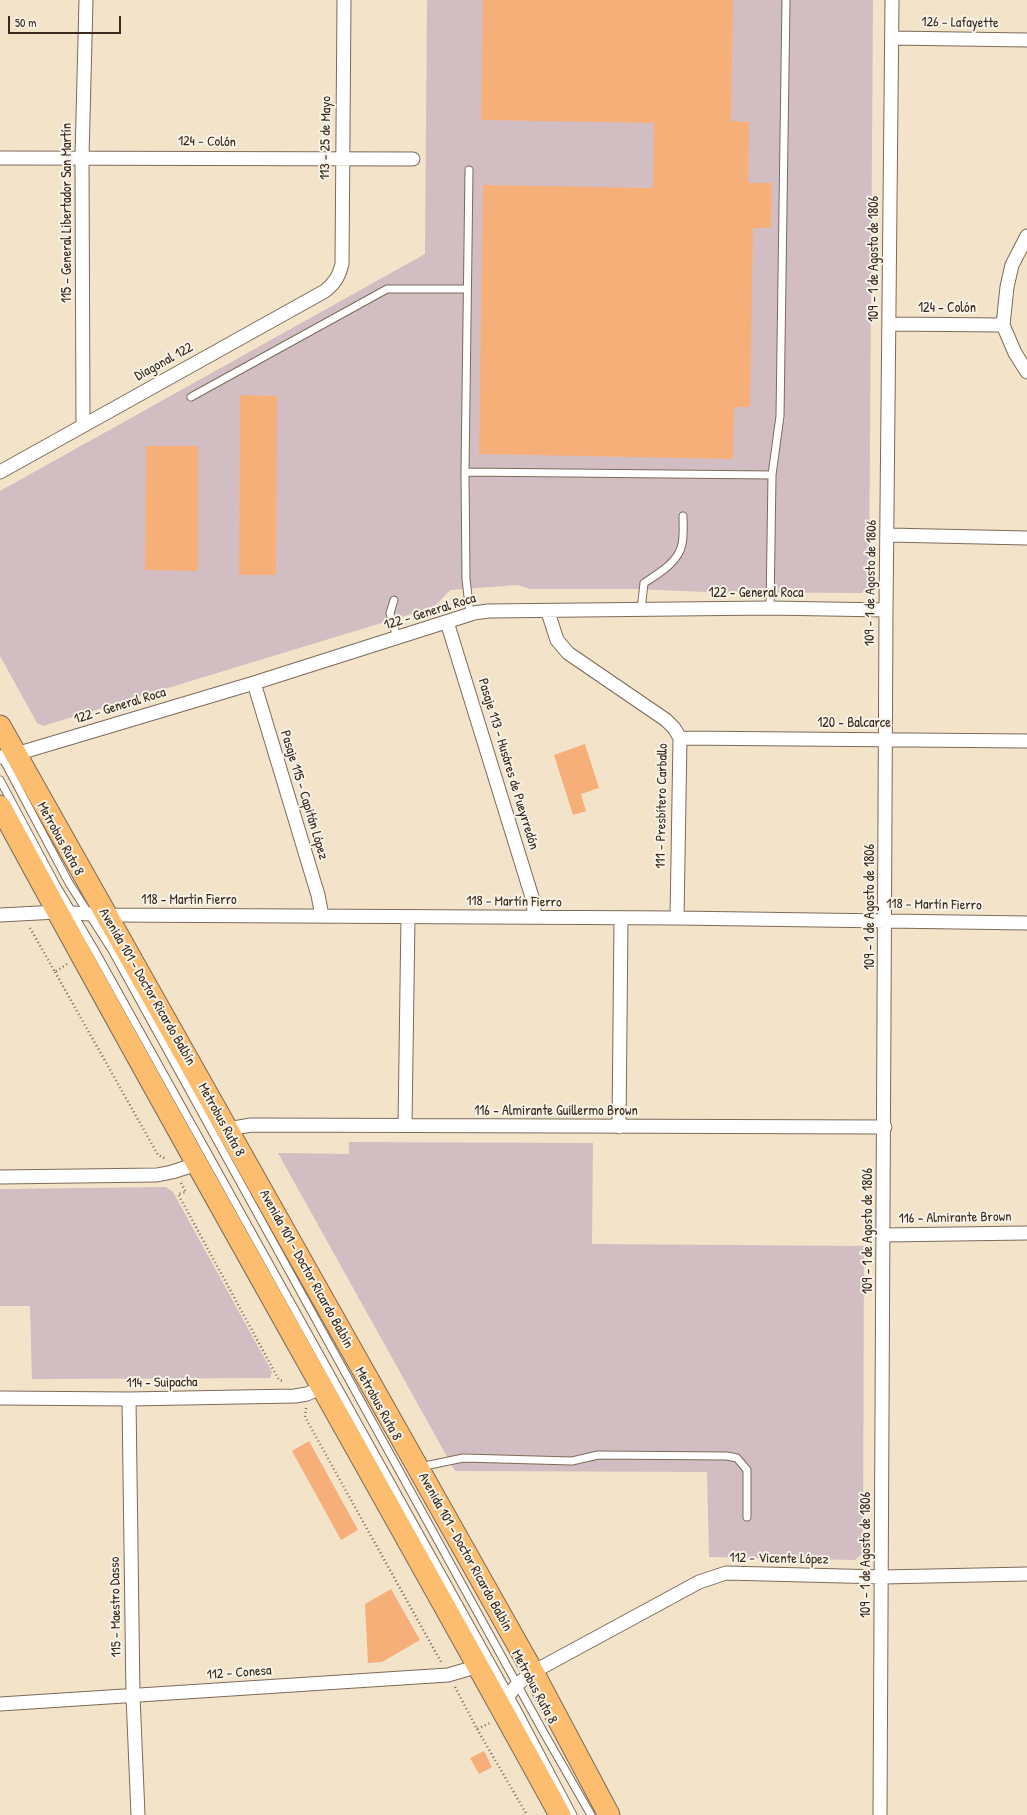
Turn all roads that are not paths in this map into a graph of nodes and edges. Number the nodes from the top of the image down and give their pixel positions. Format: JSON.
{"nodes":[{"id":1,"x":86,"y":0,"type":"edge"},
{"id":2,"x":344,"y":0,"type":"edge"},
{"id":3,"x":786,"y":0,"type":"edge"},
{"id":4,"x":892,"y":0,"type":"edge"},
{"id":5,"x":892,"y":38,"type":"junction"},
{"id":6,"x":1027,"y":40,"type":"edge"},
{"id":7,"x":82,"y":157,"type":"junction"},
{"id":8,"x":0,"y":158,"type":"edge"},
{"id":9,"x":342,"y":160,"type":"junction"},
{"id":10,"x":413,"y":160,"type":"dead end"},
{"id":11,"x":469,"y":170,"type":"dead end"},
{"id":12,"x":1027,"y":236,"type":"edge"},
{"id":13,"x":339,"y":275,"type":"joint"},
{"id":14,"x":467,"y":289,"type":"junction"},
{"id":15,"x":890,"y":324,"type":"junction"},
{"id":16,"x":1003,"y":325,"type":"junction"},
{"id":17,"x":1027,"y":372,"type":"edge"},
{"id":18,"x":191,"y":397,"type":"dead end"},
{"id":19,"x":83,"y":425,"type":"junction"},
{"id":20,"x":0,"y":472,"type":"edge"},
{"id":21,"x":465,"y":472,"type":"junction"},
{"id":22,"x":772,"y":475,"type":"junction"},
{"id":23,"x":683,"y":516,"type":"dead end"},
{"id":24,"x":888,"y":535,"type":"junction"},
{"id":25,"x":1027,"y":538,"type":"edge"},
{"id":26,"x":394,"y":600,"type":"dead end"},
{"id":27,"x":770,"y":608,"type":"junction"},
{"id":28,"x":641,"y":610,"type":"junction"},
{"id":29,"x":886,"y":610,"type":"junction"},
{"id":30,"x":548,"y":612,"type":"junction"},
{"id":31,"x":470,"y":614,"type":"junction"},
{"id":32,"x":447,"y":622,"type":"junction"},
{"id":33,"x":397,"y":638,"type":"junction"},
{"id":34,"x":254,"y":683,"type":"junction"},
{"id":35,"x":0,"y":726,"type":"edge"},
{"id":36,"x":680,"y":738,"type":"junction"},
{"id":37,"x":887,"y":739,"type":"junction"},
{"id":38,"x":1027,"y":741,"type":"edge"},
{"id":39,"x":4,"y":756,"type":"edge"},
{"id":40,"x":0,"y":780,"type":"edge"},
{"id":41,"x":2,"y":815,"type":"edge"},
{"id":42,"x":64,"y":912,"type":"junction"},
{"id":43,"x":0,"y":915,"type":"edge"},
{"id":44,"x":97,"y":915,"type":"junction"},
{"id":45,"x":322,"y":916,"type":"junction"},
{"id":46,"x":408,"y":917,"type":"junction"},
{"id":47,"x":535,"y":917,"type":"junction"},
{"id":48,"x":676,"y":918,"type":"junction"},
{"id":49,"x":621,"y":919,"type":"junction"},
{"id":50,"x":886,"y":920,"type":"junction"},
{"id":51,"x":1027,"y":923,"type":"edge"},
{"id":52,"x":405,"y":1126,"type":"junction"},
{"id":53,"x":619,"y":1127,"type":"junction"},
{"id":54,"x":885,"y":1127,"type":"junction"},
{"id":55,"x":228,"y":1129,"type":"junction"},
{"id":56,"x":197,"y":1164,"type":"junction"},
{"id":57,"x":0,"y":1177,"type":"edge"},
{"id":58,"x":1027,"y":1233,"type":"edge"},
{"id":59,"x":884,"y":1235,"type":"junction"},
{"id":60,"x":323,"y":1387,"type":"junction"},
{"id":61,"x":0,"y":1398,"type":"edge"},
{"id":62,"x":129,"y":1399,"type":"junction"},
{"id":63,"x":418,"y":1467,"type":"junction"},
{"id":64,"x":747,"y":1517,"type":"dead end"},
{"id":65,"x":1027,"y":1574,"type":"edge"},
{"id":66,"x":882,"y":1577,"type":"junction"},
{"id":67,"x":479,"y":1666,"type":"junction"},
{"id":68,"x":526,"y":1678,"type":"junction"},
{"id":69,"x":133,"y":1696,"type":"junction"},
{"id":70,"x":505,"y":1703,"type":"junction"},
{"id":71,"x":0,"y":1704,"type":"edge"},
{"id":72,"x":138,"y":1815,"type":"edge"},
{"id":73,"x":560,"y":1815,"type":"edge"},
{"id":74,"x":573,"y":1815,"type":"edge"},
{"id":75,"x":591,"y":1815,"type":"edge"},
{"id":76,"x":609,"y":1815,"type":"edge"},
{"id":77,"x":880,"y":1815,"type":"edge"}],
"edges":[{"from":1,"to":7,"type":"street","name":"115 - General Libertador San Martín"},
{"from":2,"to":9,"type":"street","name":"113 - 25 de Mayo"},
{"from":3,"to":22,"type":"lane"},
{"from":4,"to":5,"type":"street","name":"109 - 1 de Agosto de 1806"},
{"from":5,"to":6,"type":"street","name":"126 - Lafayette"},
{"from":5,"to":15,"type":"street","name":"109 - 1 de Agosto de 1806"},
{"from":7,"to":8,"type":"street","name":"124 - Colón"},
{"from":7,"to":9,"type":"street","name":"124 - Colón"},
{"from":7,"to":19,"type":"street","name":"115 - General Libertador San Martín"},
{"from":9,"to":10,"type":"street","name":"124 - Colón"},
{"from":9,"to":13,"type":"street","name":"113 - 25 de Mayo"},
{"from":11,"to":14,"type":"lane"},
{"from":12,"to":16,"type":"street"},
{"from":13,"to":19,"type":"street","name":"Diagonal 122"},
{"from":14,"to":18,"type":"lane"},
{"from":14,"to":21,"type":"lane"},
{"from":15,"to":16,"type":"street","name":"124 - Colón"},
{"from":15,"to":24,"type":"street","name":"109 - 1 de Agosto de 1806"},
{"from":16,"to":17,"type":"street"},
{"from":19,"to":20,"type":"street","name":"Diagonal 122"},
{"from":21,"to":22,"type":"lane"},
{"from":21,"to":31,"type":"lane"},
{"from":22,"to":27,"type":"lane"},
{"from":23,"to":28,"type":"lane"},
{"from":24,"to":25,"type":"street"},
{"from":24,"to":29,"type":"street","name":"109 - 1 de Agosto de 1806"},
{"from":26,"to":33,"type":"lane"},
{"from":27,"to":28,"type":"street","name":"122 - General Roca"},
{"from":27,"to":29,"type":"street","name":"122 - General Roca"},
{"from":28,"to":30,"type":"street","name":"122 - General Roca"},
{"from":29,"to":37,"type":"street","name":"109 - 1 de Agosto de 1806"},
{"from":30,"to":31,"type":"street","name":"122 - General Roca"},
{"from":30,"to":36,"type":"street","name":"111 - Presbítero Carballo"},
{"from":31,"to":32,"type":"street","name":"122 - General Roca"},
{"from":32,"to":33,"type":"street","name":"122 - General Roca"},
{"from":32,"to":47,"type":"street","name":"Pasaje 113 - Husáres de Pueyrredón"},
{"from":33,"to":34,"type":"street","name":"122 - General Roca"},
{"from":34,"to":39,"type":"street","name":"122 - General Roca"},
{"from":34,"to":45,"type":"street","name":"Pasaje 115 - Capitán López"},
{"from":35,"to":39,"type":"main road","name":"Avenida 101 - Doctor Ricardo Balbín"},
{"from":36,"to":37,"type":"street","name":"120 - Balcarce"},
{"from":36,"to":48,"type":"street","name":"111 - Presbítero Carballo"},
{"from":37,"to":38,"type":"street","name":"120 - Balcarce"},
{"from":37,"to":50,"type":"street","name":"109 - 1 de Agosto de 1806"},
{"from":39,"to":44,"type":"main road","name":"Avenida 101 - Doctor Ricardo Balbín"},
{"from":40,"to":42,"type":"lane","name":"Metrobus Ruta 8"},
{"from":41,"to":42,"type":"main road"},
{"from":42,"to":43,"type":"street","name":"118 - Martín Fierro"},
{"from":42,"to":44,"type":"street","name":"118 - Martín Fierro"},
{"from":42,"to":56,"type":"main road"},
{"from":42,"to":70,"type":"lane","name":"Metrobus Ruta 8"},
{"from":44,"to":45,"type":"street","name":"118 - Martín Fierro"},
{"from":44,"to":55,"type":"main road","name":"Avenida 101 - Doctor Ricardo Balbín"},
{"from":44,"to":68,"type":"lane","name":"Metrobus Ruta 8"},
{"from":45,"to":46,"type":"street","name":"118 - Martín Fierro"},
{"from":46,"to":47,"type":"street","name":"118 - Martín Fierro"},
{"from":46,"to":52,"type":"street"},
{"from":47,"to":49,"type":"street","name":"118 - Martín Fierro"},
{"from":48,"to":49,"type":"street","name":"118 - Martín Fierro"},
{"from":48,"to":50,"type":"street","name":"118 - Martín Fierro"},
{"from":49,"to":53,"type":"street"},
{"from":50,"to":51,"type":"street","name":"118 - Martín Fierro"},
{"from":50,"to":54,"type":"street","name":"109 - 1 de Agosto de 1806"},
{"from":52,"to":53,"type":"street","name":"116 - Almirante Guillermo Brown"},
{"from":52,"to":55,"type":"street","name":"116 - Almirante Guillermo Brown"},
{"from":53,"to":54,"type":"street","name":"116 - Almirante Guillermo Brown"},
{"from":54,"to":59,"type":"street","name":"109 - 1 de Agosto de 1806"},
{"from":55,"to":63,"type":"main road","name":"Avenida 101 - Doctor Ricardo Balbín"},
{"from":56,"to":57,"type":"street"},
{"from":56,"to":60,"type":"main road"},
{"from":58,"to":59,"type":"street","name":"116 - Almirante Brown"},
{"from":59,"to":66,"type":"street","name":"109 - 1 de Agosto de 1806"},
{"from":60,"to":62,"type":"street","name":"114 - Suipacha"},
{"from":60,"to":67,"type":"main road"},
{"from":61,"to":62,"type":"street","name":"114 - Suipacha"},
{"from":62,"to":69,"type":"street","name":"115 - Maestro Dasso"},
{"from":63,"to":64,"type":"lane"},
{"from":63,"to":68,"type":"main road","name":"Avenida 101 - Doctor Ricardo Balbín"},
{"from":65,"to":66,"type":"street","name":"112 - Vicente López"},
{"from":66,"to":68,"type":"street","name":"112 - Vicente López"},
{"from":66,"to":77,"type":"street","name":"109 - 1 de Agosto de 1806"},
{"from":67,"to":69,"type":"street","name":"112 - Conesa"},
{"from":67,"to":70,"type":"main road"},
{"from":68,"to":70,"type":"street","name":"112 - Vicente López"},
{"from":68,"to":75,"type":"lane","name":"Metrobus Ruta 8"},
{"from":68,"to":76,"type":"main road","name":"Avenida 101 - Doctor Ricardo Balbín"},
{"from":69,"to":71,"type":"street","name":"112 - Conesa"},
{"from":69,"to":72,"type":"street","name":"115 - Maestro Dasso"},
{"from":70,"to":73,"type":"main road"},
{"from":70,"to":74,"type":"lane","name":"Metrobus Ruta 8"}]}
